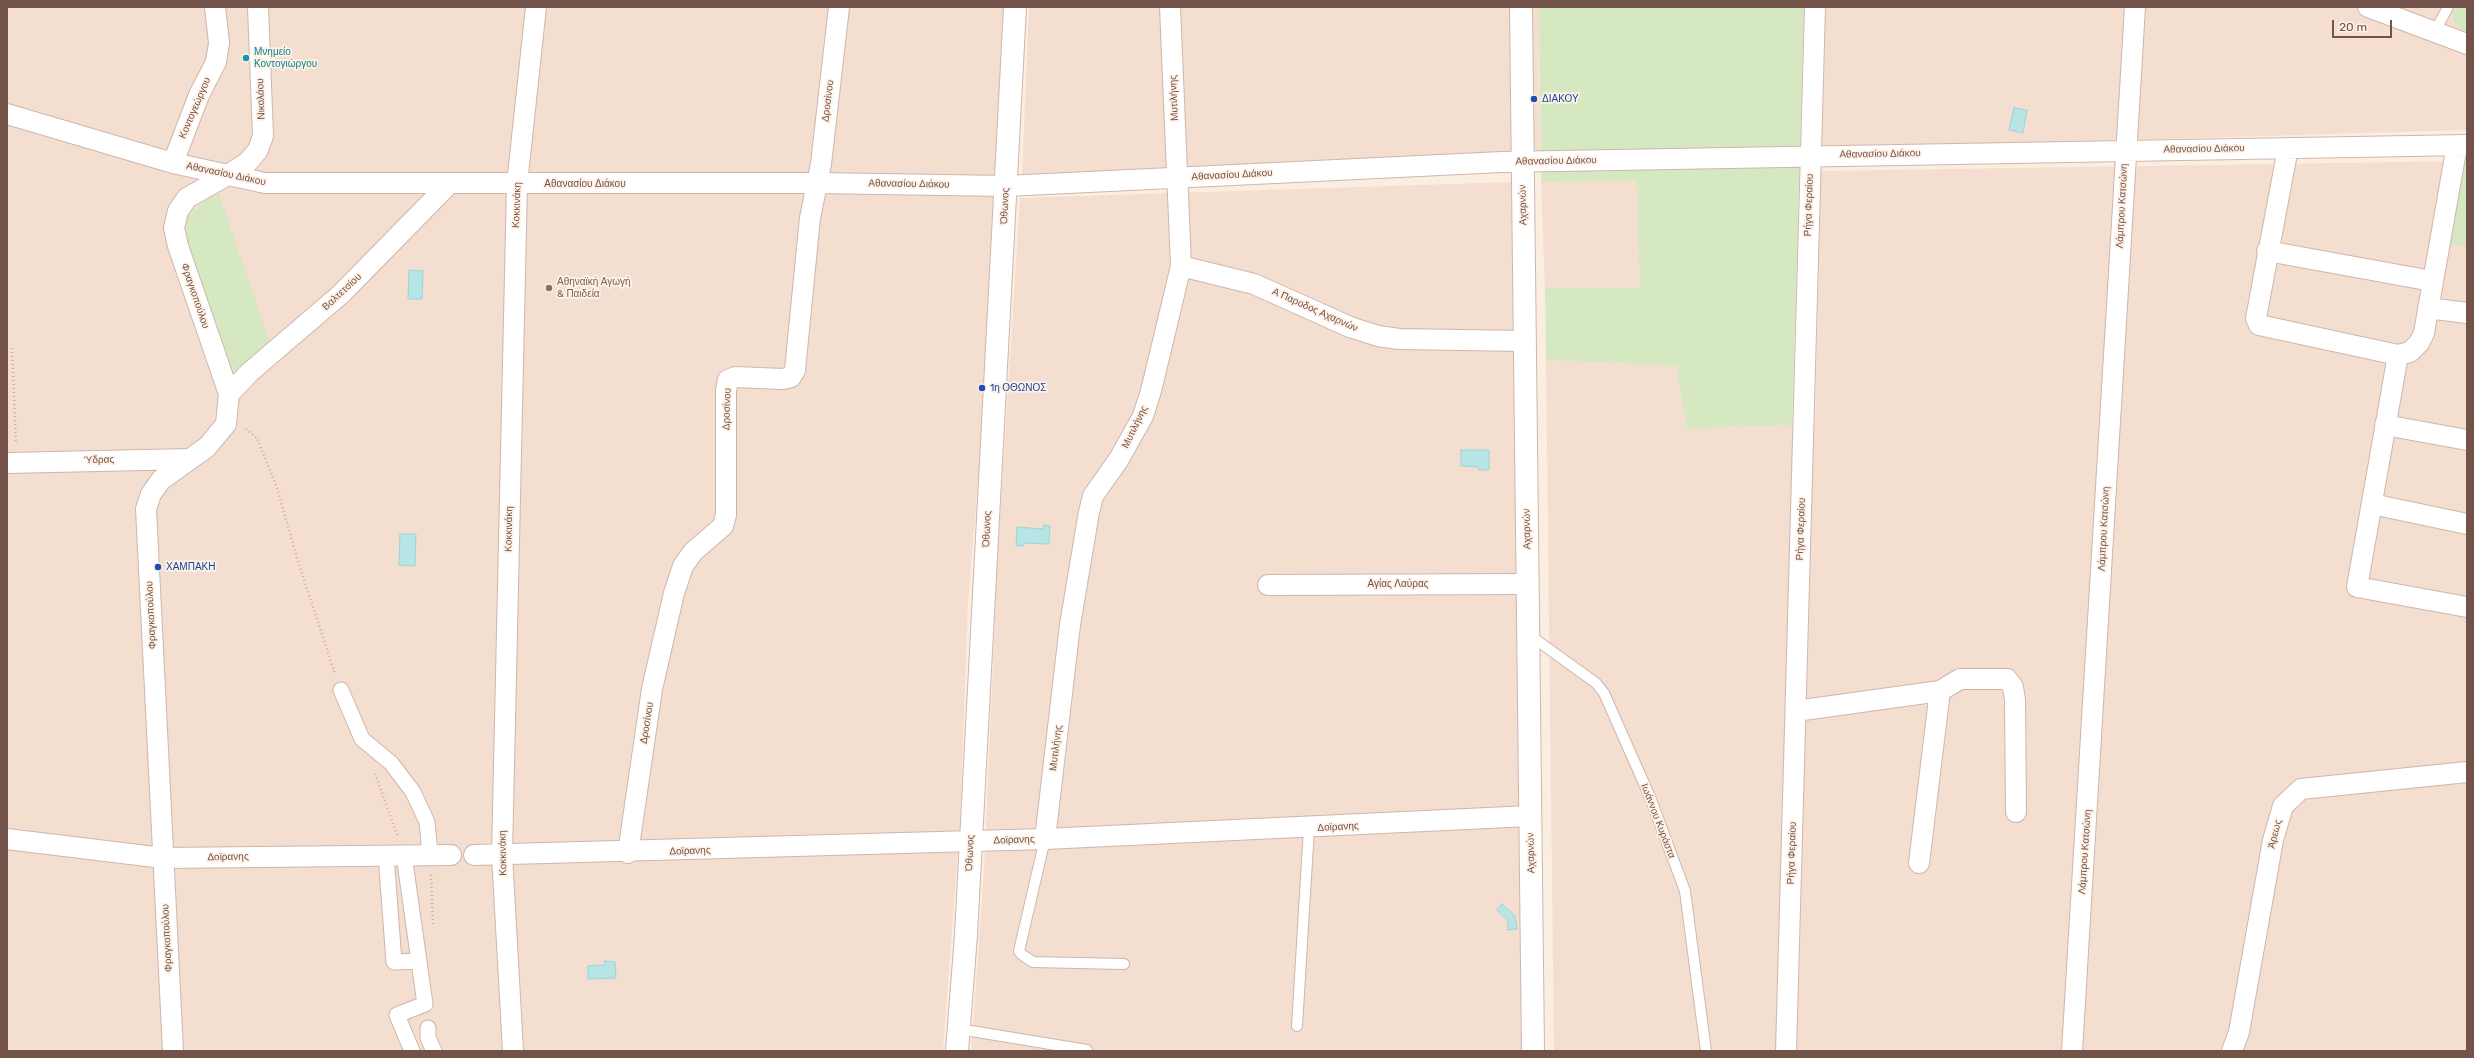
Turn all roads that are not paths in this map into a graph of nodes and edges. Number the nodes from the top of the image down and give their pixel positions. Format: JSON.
{"nodes":[{"id":1,"x":215,"y":7,"type":"edge"},
{"id":2,"x":258,"y":7,"type":"edge"},
{"id":3,"x":536,"y":7,"type":"edge"},
{"id":4,"x":839,"y":7,"type":"edge"},
{"id":5,"x":1015,"y":7,"type":"edge"},
{"id":6,"x":1170,"y":7,"type":"edge"},
{"id":7,"x":1521,"y":7,"type":"edge"},
{"id":8,"x":1815,"y":7,"type":"edge"},
{"id":9,"x":2135,"y":7,"type":"edge"},
{"id":10,"x":2368,"y":7,"type":"edge"},
{"id":11,"x":2448,"y":7,"type":"edge"},
{"id":12,"x":2434,"y":33,"type":"junction"},
{"id":13,"x":2467,"y":44,"type":"edge"},
{"id":14,"x":7,"y":114,"type":"edge"},
{"id":15,"x":2462,"y":145,"type":"edge"},
{"id":16,"x":2288,"y":148,"type":"junction"},
{"id":17,"x":2125,"y":150,"type":"junction"},
{"id":18,"x":1810,"y":156,"type":"junction"},
{"id":19,"x":1522,"y":162,"type":"junction"},
{"id":20,"x":173,"y":163,"type":"junction"},
{"id":21,"x":226,"y":176,"type":"junction"},
{"id":22,"x":1178,"y":177,"type":"junction"},
{"id":23,"x":816,"y":183,"type":"junction"},
{"id":24,"x":449,"y":184,"type":"junction"},
{"id":25,"x":517,"y":184,"type":"junction"},
{"id":26,"x":1006,"y":186,"type":"junction"},
{"id":27,"x":2267,"y":251,"type":"junction"},
{"id":28,"x":1181,"y":266,"type":"junction"},
{"id":29,"x":2432,"y":281,"type":"junction"},
{"id":30,"x":2428,"y":308,"type":"junction"},
{"id":31,"x":2467,"y":313,"type":"edge"},
{"id":32,"x":1524,"y":341,"type":"junction"},
{"id":33,"x":2398,"y":355,"type":"junction"},
{"id":34,"x":229,"y":394,"type":"junction"},
{"id":35,"x":2384,"y":426,"type":"junction"},
{"id":36,"x":2467,"y":440,"type":"edge"},
{"id":37,"x":190,"y":459,"type":"junction"},
{"id":38,"x":12,"y":462,"type":"edge"},
{"id":39,"x":2372,"y":504,"type":"junction"},
{"id":40,"x":2467,"y":524,"type":"edge"},
{"id":41,"x":1528,"y":584,"type":"junction"},
{"id":42,"x":1268,"y":585,"type":"dead end"},
{"id":43,"x":2467,"y":607,"type":"edge"},
{"id":44,"x":1528,"y":634,"type":"junction"},
{"id":45,"x":341,"y":690,"type":"road end"},
{"id":46,"x":1940,"y":691,"type":"junction"},
{"id":47,"x":1796,"y":711,"type":"junction"},
{"id":48,"x":2467,"y":772,"type":"edge"},
{"id":49,"x":2016,"y":812,"type":"dead end"},
{"id":50,"x":1530,"y":816,"type":"junction"},
{"id":51,"x":1309,"y":828,"type":"junction"},
{"id":52,"x":7,"y":839,"type":"edge"},
{"id":53,"x":1045,"y":839,"type":"junction"},
{"id":54,"x":971,"y":842,"type":"junction"},
{"id":55,"x":628,"y":852,"type":"junction"},
{"id":56,"x":430,"y":854,"type":"junction"},
{"id":57,"x":395,"y":855,"type":"junction"},
{"id":58,"x":451,"y":855,"type":"dead end"},
{"id":59,"x":474,"y":855,"type":"dead end"},
{"id":60,"x":502,"y":855,"type":"junction"},
{"id":61,"x":163,"y":858,"type":"junction"},
{"id":62,"x":1919,"y":863,"type":"dead end"},
{"id":63,"x":419,"y":961,"type":"junction"},
{"id":64,"x":1124,"y":964,"type":"dead end"},
{"id":65,"x":1297,"y":1026,"type":"dead end"},
{"id":66,"x":428,"y":1028,"type":"dead end"},
{"id":67,"x":959,"y":1029,"type":"junction"},
{"id":68,"x":1087,"y":1050,"type":"dead end"},
{"id":69,"x":173,"y":1051,"type":"edge"},
{"id":70,"x":412,"y":1051,"type":"edge"},
{"id":71,"x":434,"y":1051,"type":"edge"},
{"id":72,"x":514,"y":1051,"type":"edge"},
{"id":73,"x":957,"y":1051,"type":"edge"},
{"id":74,"x":1533,"y":1051,"type":"edge"},
{"id":75,"x":1706,"y":1051,"type":"edge"},
{"id":76,"x":1786,"y":1051,"type":"edge"},
{"id":77,"x":2072,"y":1051,"type":"edge"},
{"id":78,"x":2232,"y":1051,"type":"edge"}],
"edges":[{"from":1,"to":20,"type":"street","name":"Κοντογεώργου"},
{"from":2,"to":21,"type":"street","name":"Νικολάου"},
{"from":3,"to":25,"type":"street","name":"Κοκκινάκη"},
{"from":4,"to":23,"type":"street","name":"Δροσίνου"},
{"from":5,"to":26,"type":"street","name":"Όθωνος"},
{"from":6,"to":22,"type":"street","name":"Μυτιλήνης"},
{"from":7,"to":19,"type":"street","name":"Αχαρνών"},
{"from":8,"to":18,"type":"street","name":"Ρήγα Φεραίου"},
{"from":9,"to":17,"type":"street","name":"Λάμπρου Κατσώνη"},
{"from":10,"to":12,"type":"street"},
{"from":11,"to":12,"type":"lane"},
{"from":12,"to":13,"type":"street"},
{"from":14,"to":20,"type":"street","name":"Αθανασίου Διάκου"},
{"from":15,"to":16,"type":"street","name":"Αθανασίου Διάκου"},
{"from":15,"to":29,"type":"street"},
{"from":16,"to":17,"type":"street","name":"Αθανασίου Διάκου"},
{"from":16,"to":27,"type":"street"},
{"from":17,"to":18,"type":"street","name":"Αθανασίου Διάκου"},
{"from":17,"to":77,"type":"street","name":"Λάμπρου Κατσώνη"},
{"from":18,"to":19,"type":"street","name":"Αθανασίου Διάκου"},
{"from":18,"to":47,"type":"street","name":"Ρήγα Φεραίου"},
{"from":19,"to":22,"type":"street","name":"Αθανασίου Διάκου"},
{"from":19,"to":32,"type":"street","name":"Αχαρνών"},
{"from":20,"to":21,"type":"street","name":"Αθανασίου Διάκου"},
{"from":21,"to":24,"type":"street","name":"Αθανασίου Διάκου"},
{"from":21,"to":34,"type":"street","name":"Φραγκοπούλου"},
{"from":22,"to":26,"type":"street","name":"Αθανασίου Διάκου"},
{"from":22,"to":28,"type":"street","name":"Μυτιλήνης"},
{"from":23,"to":25,"type":"street","name":"Αθανασίου Διάκου"},
{"from":23,"to":26,"type":"street","name":"Αθανασίου Διάκου"},
{"from":23,"to":55,"type":"street","name":"Δροσίνου"},
{"from":24,"to":25,"type":"street","name":"Αθανασίου Διάκου"},
{"from":24,"to":34,"type":"street","name":"Βαλτετσίου"},
{"from":25,"to":60,"type":"street","name":"Κοκκινάκη"},
{"from":26,"to":54,"type":"street","name":"Όθωνος"},
{"from":27,"to":29,"type":"street"},
{"from":27,"to":33,"type":"street"},
{"from":28,"to":32,"type":"street","name":"Α Παροδος Αχαρνών"},
{"from":28,"to":53,"type":"street","name":"Μυτιλήνης"},
{"from":29,"to":30,"type":"street"},
{"from":30,"to":31,"type":"street"},
{"from":30,"to":33,"type":"street"},
{"from":32,"to":41,"type":"street","name":"Αχαρνών"},
{"from":33,"to":35,"type":"street"},
{"from":34,"to":37,"type":"street","name":"Φραγκοπούλου"},
{"from":35,"to":36,"type":"street"},
{"from":35,"to":39,"type":"street"},
{"from":37,"to":38,"type":"street","name":"Ύδρας"},
{"from":37,"to":61,"type":"street","name":"Φραγκοπούλου"},
{"from":39,"to":40,"type":"street"},
{"from":39,"to":43,"type":"street"},
{"from":41,"to":42,"type":"street","name":"Αγίας Λαύρας"},
{"from":41,"to":44,"type":"street","name":"Αχαρνών"},
{"from":44,"to":50,"type":"street","name":"Αχαρνών"},
{"from":44,"to":75,"type":"lane","name":"Ιωάννου Κυράστα"},
{"from":45,"to":56,"type":"street"},
{"from":46,"to":47,"type":"street"},
{"from":46,"to":49,"type":"street"},
{"from":46,"to":62,"type":"street"},
{"from":47,"to":76,"type":"street","name":"Ρήγα Φεραίου"},
{"from":48,"to":78,"type":"street","name":"Άρεως"},
{"from":50,"to":51,"type":"street","name":"Δοϊρανης"},
{"from":50,"to":74,"type":"street","name":"Αχαρνών"},
{"from":51,"to":53,"type":"street","name":"Δοϊρανης"},
{"from":51,"to":65,"type":"lane"},
{"from":52,"to":61,"type":"street","name":"Δοϊρανης"},
{"from":53,"to":54,"type":"street","name":"Δοϊρανης"},
{"from":53,"to":64,"type":"lane"},
{"from":54,"to":55,"type":"street","name":"Δοϊρανης"},
{"from":54,"to":67,"type":"street","name":"Όθωνος"},
{"from":55,"to":60,"type":"street","name":"Δοϊρανης"},
{"from":56,"to":57,"type":"street","name":"Δοϊρανης"},
{"from":56,"to":58,"type":"street","name":"Δοϊρανης"},
{"from":57,"to":61,"type":"street","name":"Δοϊρανης"},
{"from":57,"to":63,"type":"street"},
{"from":57,"to":63,"type":"street"},
{"from":59,"to":60,"type":"street","name":"Δοϊρανης"},
{"from":60,"to":72,"type":"street","name":"Κοκκινάκη"},
{"from":61,"to":69,"type":"street","name":"Φραγκοπούλου"},
{"from":63,"to":70,"type":"street"},
{"from":66,"to":71,"type":"street"},
{"from":67,"to":68,"type":"lane"},
{"from":67,"to":73,"type":"street","name":"Όθωνος"}]}
